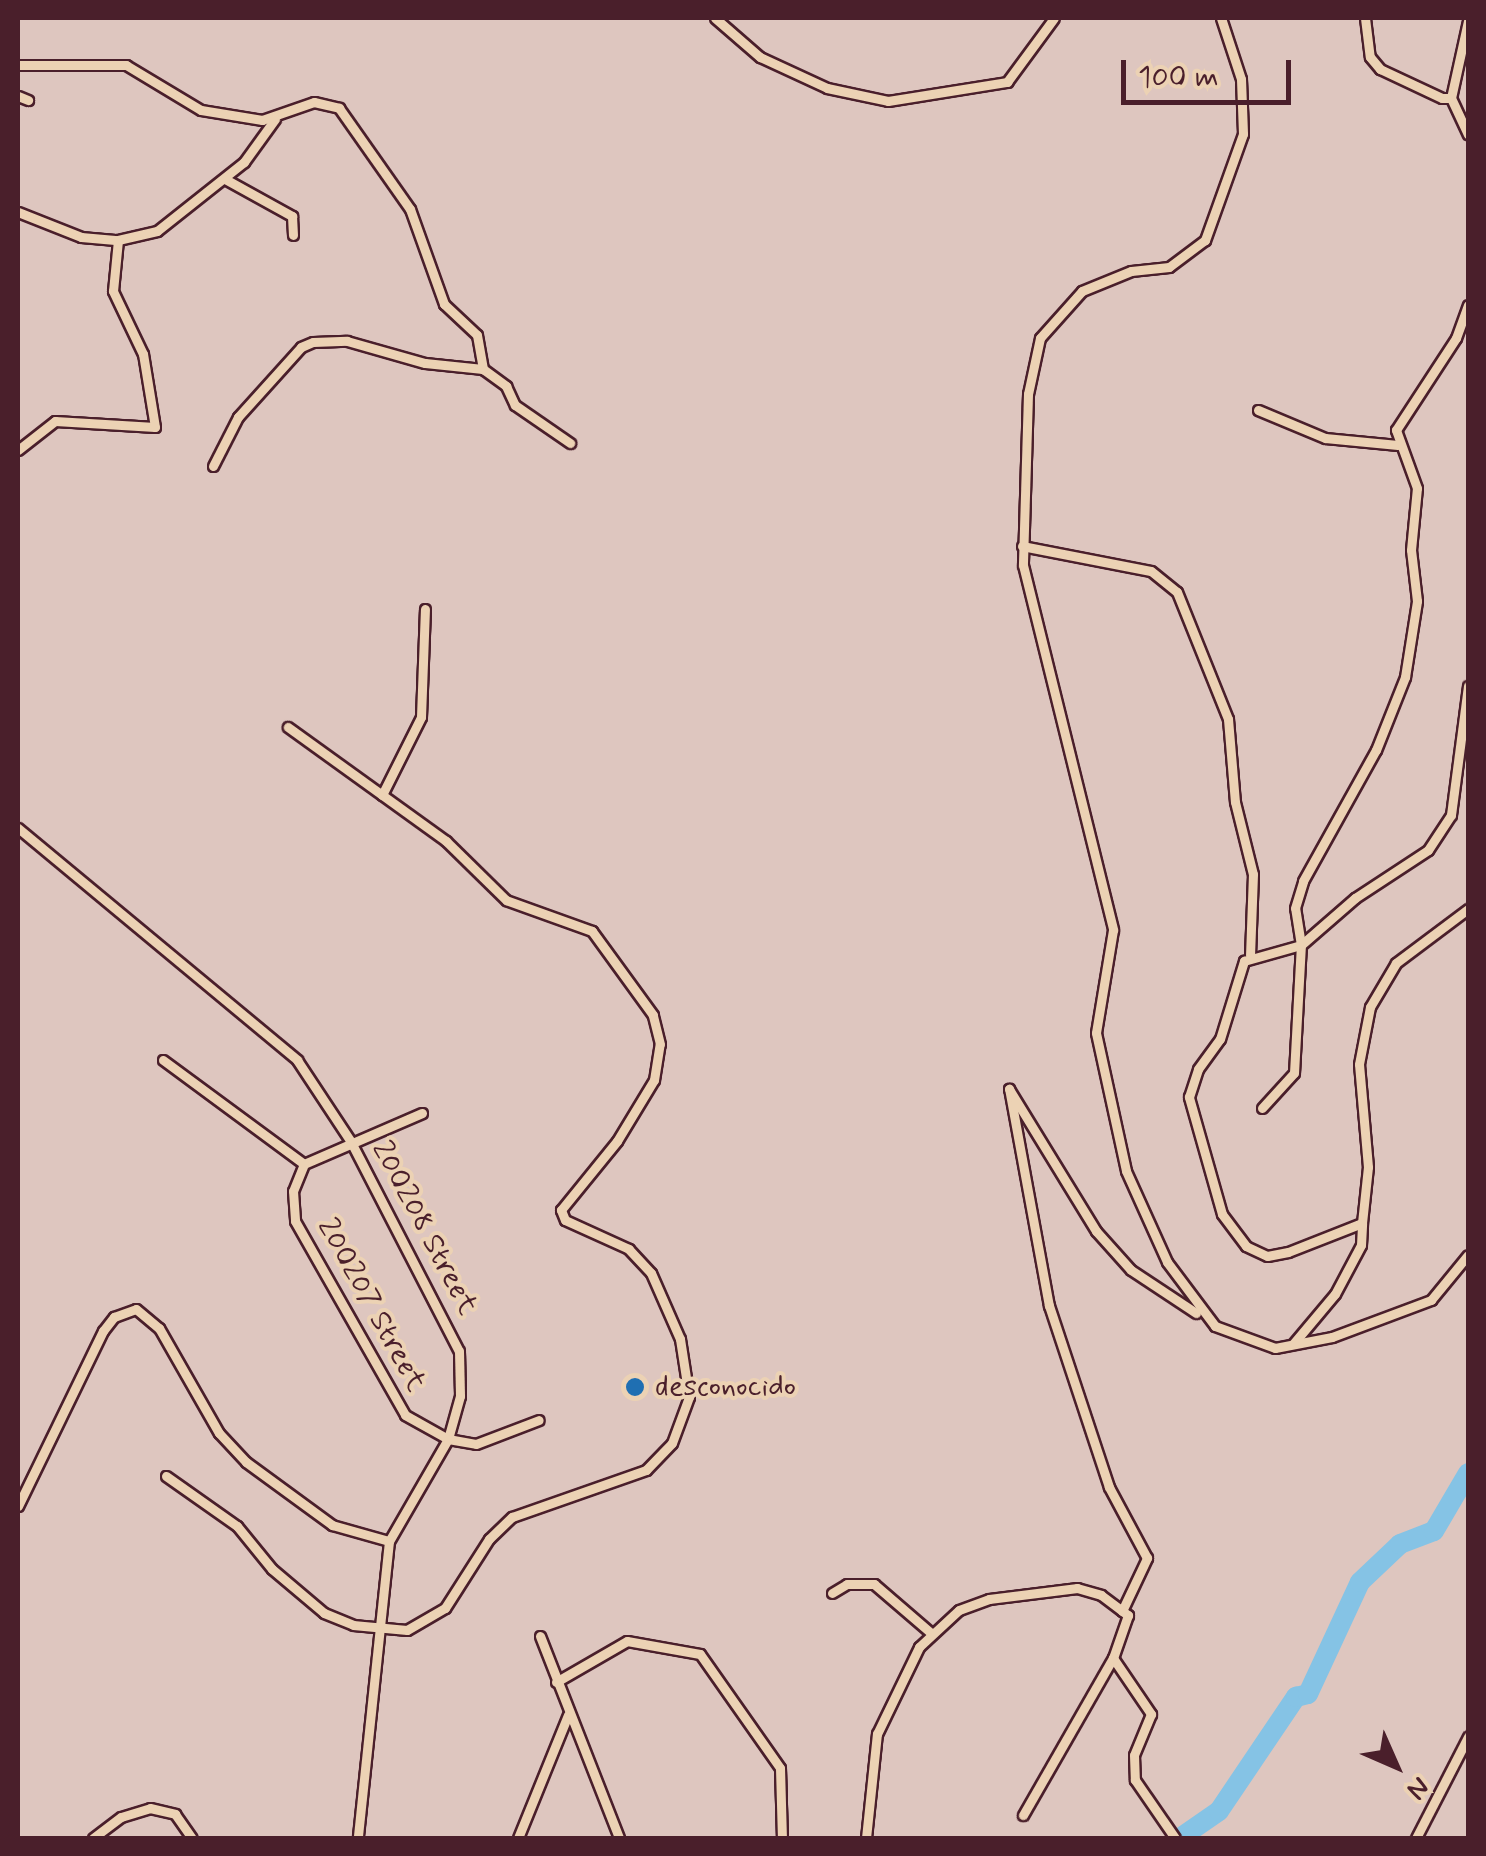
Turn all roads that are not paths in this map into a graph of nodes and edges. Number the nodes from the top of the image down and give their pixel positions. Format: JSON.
{"nodes":[{"id":1,"x":715,"y":18,"type":"edge"},
{"id":2,"x":1054,"y":18,"type":"edge"},
{"id":3,"x":1221,"y":18,"type":"edge"},
{"id":4,"x":1365,"y":18,"type":"edge"},
{"id":5,"x":1468,"y":21,"type":"edge"},
{"id":6,"x":18,"y":65,"type":"edge"},
{"id":7,"x":1451,"y":98,"type":"junction"},
{"id":8,"x":275,"y":119,"type":"junction"},
{"id":9,"x":1468,"y":134,"type":"edge"},
{"id":10,"x":225,"y":179,"type":"junction"},
{"id":11,"x":18,"y":212,"type":"edge"},
{"id":12,"x":293,"y":235,"type":"dead end"},
{"id":13,"x":118,"y":240,"type":"junction"},
{"id":14,"x":1468,"y":306,"type":"edge"},
{"id":15,"x":482,"y":369,"type":"junction"},
{"id":16,"x":1258,"y":410,"type":"dead end"},
{"id":17,"x":570,"y":442,"type":"dead end"},
{"id":18,"x":1398,"y":445,"type":"junction"},
{"id":19,"x":18,"y":450,"type":"edge"},
{"id":20,"x":213,"y":466,"type":"dead end"},
{"id":21,"x":1022,"y":546,"type":"junction"},
{"id":22,"x":425,"y":609,"type":"dead end"},
{"id":23,"x":1468,"y":686,"type":"edge"},
{"id":24,"x":288,"y":728,"type":"dead end"},
{"id":25,"x":382,"y":795,"type":"junction"},
{"id":26,"x":18,"y":828,"type":"edge"},
{"id":27,"x":1468,"y":910,"type":"edge"},
{"id":28,"x":1301,"y":945,"type":"junction"},
{"id":29,"x":1250,"y":956,"type":"junction"},
{"id":30,"x":163,"y":1060,"type":"dead end"},
{"id":31,"x":1262,"y":1108,"type":"dead end"},
{"id":32,"x":422,"y":1112,"type":"dead end"},
{"id":33,"x":351,"y":1142,"type":"junction"},
{"id":34,"x":304,"y":1164,"type":"junction"},
{"id":35,"x":1362,"y":1224,"type":"junction"},
{"id":36,"x":1468,"y":1255,"type":"edge"},
{"id":37,"x":1203,"y":1317,"type":"junction"},
{"id":38,"x":1291,"y":1347,"type":"junction"},
{"id":39,"x":539,"y":1420,"type":"dead end"},
{"id":40,"x":448,"y":1439,"type":"junction"},
{"id":41,"x":166,"y":1476,"type":"dead end"},
{"id":42,"x":18,"y":1506,"type":"edge"},
{"id":43,"x":390,"y":1541,"type":"junction"},
{"id":44,"x":832,"y":1593,"type":"dead end"},
{"id":45,"x":1124,"y":1604,"type":"junction"},
{"id":46,"x":378,"y":1630,"type":"junction"},
{"id":47,"x":931,"y":1633,"type":"junction"},
{"id":48,"x":540,"y":1636,"type":"dead end"},
{"id":49,"x":1114,"y":1658,"type":"junction"},
{"id":50,"x":556,"y":1682,"type":"junction"},
{"id":51,"x":568,"y":1715,"type":"junction"},
{"id":52,"x":1468,"y":1738,"type":"edge"},
{"id":53,"x":1023,"y":1816,"type":"dead end"},
{"id":54,"x":93,"y":1838,"type":"edge"},
{"id":55,"x":192,"y":1838,"type":"edge"},
{"id":56,"x":358,"y":1838,"type":"edge"},
{"id":57,"x":518,"y":1838,"type":"edge"},
{"id":58,"x":618,"y":1838,"type":"edge"},
{"id":59,"x":782,"y":1838,"type":"edge"},
{"id":60,"x":866,"y":1838,"type":"edge"},
{"id":61,"x":1175,"y":1838,"type":"edge"},
{"id":62,"x":1416,"y":1838,"type":"edge"}],
"edges":[{"from":1,"to":2,"type":"street"},
{"from":3,"to":21,"type":"street"},
{"from":4,"to":7,"type":"street"},
{"from":5,"to":7,"type":"street"},
{"from":6,"to":8,"type":"street"},
{"from":7,"to":9,"type":"street"},
{"from":8,"to":10,"type":"street"},
{"from":8,"to":15,"type":"street"},
{"from":10,"to":12,"type":"street"},
{"from":10,"to":13,"type":"street"},
{"from":11,"to":13,"type":"street"},
{"from":13,"to":19,"type":"street"},
{"from":14,"to":18,"type":"street"},
{"from":15,"to":17,"type":"street"},
{"from":15,"to":20,"type":"street"},
{"from":16,"to":18,"type":"street"},
{"from":18,"to":28,"type":"street"},
{"from":21,"to":29,"type":"street"},
{"from":21,"to":37,"type":"street"},
{"from":22,"to":25,"type":"street"},
{"from":23,"to":28,"type":"street"},
{"from":24,"to":25,"type":"street"},
{"from":25,"to":46,"type":"street"},
{"from":26,"to":33,"type":"street","name":"200208 Street"},
{"from":27,"to":35,"type":"street"},
{"from":28,"to":29,"type":"street"},
{"from":28,"to":31,"type":"street"},
{"from":29,"to":35,"type":"street"},
{"from":30,"to":34,"type":"street"},
{"from":32,"to":33,"type":"street"},
{"from":33,"to":34,"type":"street"},
{"from":33,"to":40,"type":"street","name":"200208 Street"},
{"from":34,"to":40,"type":"street","name":"200207 Street"},
{"from":35,"to":38,"type":"street"},
{"from":36,"to":38,"type":"street"},
{"from":37,"to":38,"type":"street"},
{"from":37,"to":45,"type":"street"},
{"from":39,"to":40,"type":"street"},
{"from":40,"to":43,"type":"street","name":"200208 Street"},
{"from":41,"to":46,"type":"street"},
{"from":42,"to":43,"type":"street"},
{"from":43,"to":46,"type":"street","name":"200208 Street"},
{"from":44,"to":47,"type":"street"},
{"from":45,"to":47,"type":"street"},
{"from":45,"to":49,"type":"street"},
{"from":46,"to":56,"type":"street","name":"200208 Street"},
{"from":47,"to":60,"type":"street"},
{"from":48,"to":50,"type":"street"},
{"from":49,"to":53,"type":"street"},
{"from":49,"to":61,"type":"street"},
{"from":50,"to":51,"type":"street"},
{"from":50,"to":59,"type":"street"},
{"from":51,"to":57,"type":"street"},
{"from":51,"to":58,"type":"street"},
{"from":52,"to":62,"type":"street"},
{"from":54,"to":55,"type":"street"}]}
